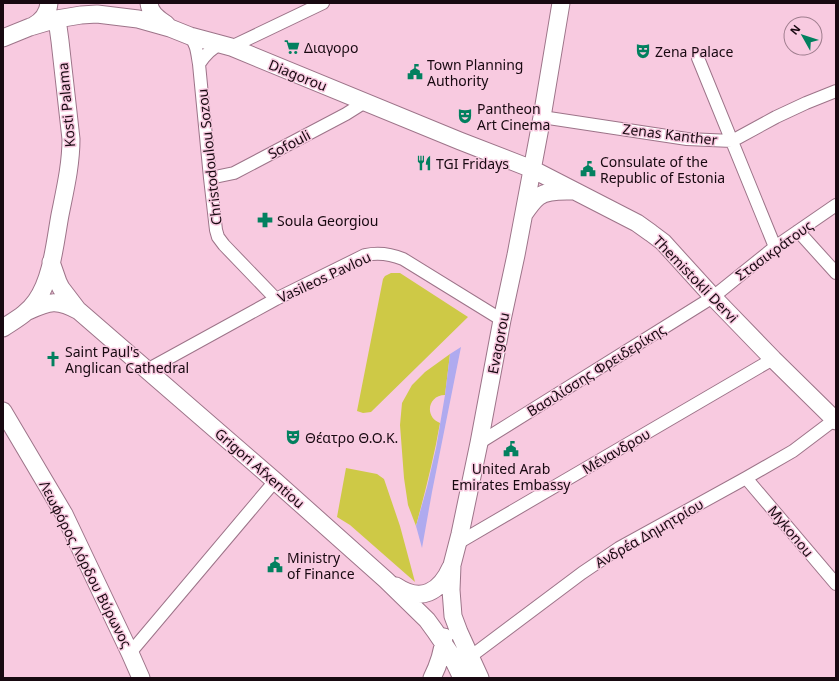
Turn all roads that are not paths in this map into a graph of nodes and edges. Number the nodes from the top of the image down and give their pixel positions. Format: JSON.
{"nodes":[{"id":1,"x":48,"y":3,"type":"edge"},
{"id":2,"x":75,"y":3,"type":"edge"},
{"id":3,"x":149,"y":3,"type":"edge"},
{"id":4,"x":323,"y":3,"type":"edge"},
{"id":5,"x":561,"y":3,"type":"edge"},
{"id":6,"x":300,"y":7,"type":"edge"},
{"id":7,"x":57,"y":19,"type":"junction"},
{"id":8,"x":30,"y":27,"type":"junction"},
{"id":9,"x":170,"y":28,"type":"junction"},
{"id":10,"x":190,"y":36,"type":"junction"},
{"id":11,"x":3,"y":38,"type":"edge"},
{"id":12,"x":226,"y":45,"type":"junction"},
{"id":13,"x":698,"y":58,"type":"dead end"},
{"id":14,"x":199,"y":64,"type":"junction"},
{"id":15,"x":836,"y":91,"type":"edge"},
{"id":16,"x":365,"y":102,"type":"junction"},
{"id":17,"x":542,"y":116,"type":"junction"},
{"id":18,"x":732,"y":141,"type":"junction"},
{"id":19,"x":532,"y":169,"type":"junction"},
{"id":20,"x":210,"y":178,"type":"junction"},
{"id":21,"x":573,"y":190,"type":"junction"},
{"id":22,"x":836,"y":205,"type":"edge"},
{"id":23,"x":524,"y":214,"type":"junction"},
{"id":24,"x":798,"y":232,"type":"junction"},
{"id":25,"x":775,"y":247,"type":"junction"},
{"id":26,"x":52,"y":262,"type":"junction"},
{"id":27,"x":836,"y":273,"type":"edge"},
{"id":28,"x":713,"y":296,"type":"junction"},
{"id":29,"x":276,"y":299,"type":"junction"},
{"id":30,"x":28,"y":311,"type":"junction"},
{"id":31,"x":79,"y":311,"type":"junction"},
{"id":32,"x":502,"y":320,"type":"junction"},
{"id":33,"x":3,"y":328,"type":"edge"},
{"id":34,"x":773,"y":359,"type":"junction"},
{"id":35,"x":147,"y":370,"type":"junction"},
{"id":36,"x":3,"y":411,"type":"edge"},
{"id":37,"x":835,"y":421,"type":"edge"},
{"id":38,"x":479,"y":443,"type":"junction"},
{"id":39,"x":746,"y":478,"type":"junction"},
{"id":40,"x":275,"y":481,"type":"junction"},
{"id":41,"x":458,"y":543,"type":"junction"},
{"id":42,"x":452,"y":571,"type":"junction"},
{"id":43,"x":386,"y":580,"type":"junction"},
{"id":44,"x":836,"y":584,"type":"edge"},
{"id":45,"x":453,"y":616,"type":"junction"},
{"id":46,"x":447,"y":649,"type":"junction"},
{"id":47,"x":130,"y":653,"type":"junction"},
{"id":48,"x":470,"y":657,"type":"junction"},
{"id":49,"x":141,"y":678,"type":"edge"},
{"id":50,"x":432,"y":678,"type":"edge"},
{"id":51,"x":443,"y":678,"type":"edge"},
{"id":52,"x":462,"y":678,"type":"edge"},
{"id":53,"x":466,"y":678,"type":"edge"},
{"id":54,"x":480,"y":678,"type":"edge"}],
"edges":[{"from":1,"to":8,"type":"street"},
{"from":2,"to":7,"type":"street"},
{"from":3,"to":9,"type":"street"},
{"from":4,"to":6,"type":"street"},
{"from":5,"to":17,"type":"street","name":"Evagorou"},
{"from":6,"to":12,"type":"street"},
{"from":7,"to":8,"type":"street","name":"Diagorou"},
{"from":7,"to":9,"type":"street","name":"Diagorou"},
{"from":7,"to":26,"type":"street","name":"Kosti Palama"},
{"from":8,"to":11,"type":"street"},
{"from":9,"to":10,"type":"street","name":"Diagorou"},
{"from":10,"to":12,"type":"street","name":"Diagorou"},
{"from":10,"to":14,"type":"street","name":"Christodoulou Sozou"},
{"from":12,"to":14,"type":"street"},
{"from":12,"to":16,"type":"street","name":"Diagorou"},
{"from":13,"to":18,"type":"street"},
{"from":14,"to":20,"type":"street","name":"Christodoulou Sozou"},
{"from":15,"to":18,"type":"street","name":"Zenas Kanther"},
{"from":16,"to":19,"type":"street","name":"Diagorou"},
{"from":16,"to":20,"type":"street","name":"Sofouli"},
{"from":17,"to":18,"type":"street","name":"Zenas Kanther"},
{"from":17,"to":19,"type":"street","name":"Evagorou"},
{"from":18,"to":25,"type":"street"},
{"from":19,"to":21,"type":"street","name":"Themistokli Dervi"},
{"from":19,"to":23,"type":"street","name":"Evagorou"},
{"from":20,"to":29,"type":"street","name":"Christodoulou Sozou"},
{"from":21,"to":23,"type":"street"},
{"from":21,"to":28,"type":"street","name":"Themistokli Dervi"},
{"from":22,"to":24,"type":"street","name":"Στασικράτους"},
{"from":23,"to":32,"type":"street","name":"Evagorou"},
{"from":24,"to":25,"type":"street","name":"Στασικράτους"},
{"from":24,"to":27,"type":"street"},
{"from":25,"to":28,"type":"street","name":"Στασικράτους"},
{"from":26,"to":30,"type":"street","name":"Kosti Palama"},
{"from":26,"to":31,"type":"street","name":"Kosti Palama"},
{"from":28,"to":34,"type":"street","name":"Themistokli Dervi"},
{"from":28,"to":38,"type":"street","name":"Βασιλίσσης Φρειδερίκης"},
{"from":29,"to":32,"type":"street","name":"Vasileos Pavlou"},
{"from":29,"to":35,"type":"street","name":"Vasileos Pavlou"},
{"from":30,"to":31,"type":"street","name":"Grigori Afxentiou"},
{"from":30,"to":33,"type":"street","name":"Kosti Palama"},
{"from":31,"to":35,"type":"street","name":"Grigori Afxentiou"},
{"from":32,"to":38,"type":"street","name":"Evagorou"},
{"from":34,"to":37,"type":"street","name":"Themistokli Dervi"},
{"from":34,"to":41,"type":"street","name":"Μένανδρου"},
{"from":35,"to":40,"type":"street","name":"Grigori Afxentiou"},
{"from":36,"to":47,"type":"street","name":"Λεωφόρος Λόρδου Βύρωνος"},
{"from":37,"to":39,"type":"street","name":"Ανδρέα Δημητρίου"},
{"from":38,"to":41,"type":"street","name":"Evagorou"},
{"from":39,"to":44,"type":"street","name":"Mykonou"},
{"from":39,"to":48,"type":"street","name":"Ανδρέα Δημητρίου"},
{"from":40,"to":43,"type":"street","name":"Grigori Afxentiou"},
{"from":40,"to":47,"type":"street"},
{"from":41,"to":42,"type":"street","name":"Evagorou"},
{"from":42,"to":43,"type":"street"},
{"from":42,"to":45,"type":"street","name":"Evagorou"},
{"from":42,"to":46,"type":"street"},
{"from":43,"to":46,"type":"street","name":"Grigori Afxentiou"},
{"from":45,"to":46,"type":"street"},
{"from":45,"to":48,"type":"street","name":"Evagorou"},
{"from":46,"to":50,"type":"street"},
{"from":46,"to":51,"type":"street"},
{"from":46,"to":52,"type":"street","name":"Grigori Afxentiou"},
{"from":47,"to":49,"type":"street","name":"Λεωφόρος Λόρδου Βύρωνος"},
{"from":48,"to":53,"type":"street"},
{"from":48,"to":54,"type":"street","name":"Evagorou"}]}
